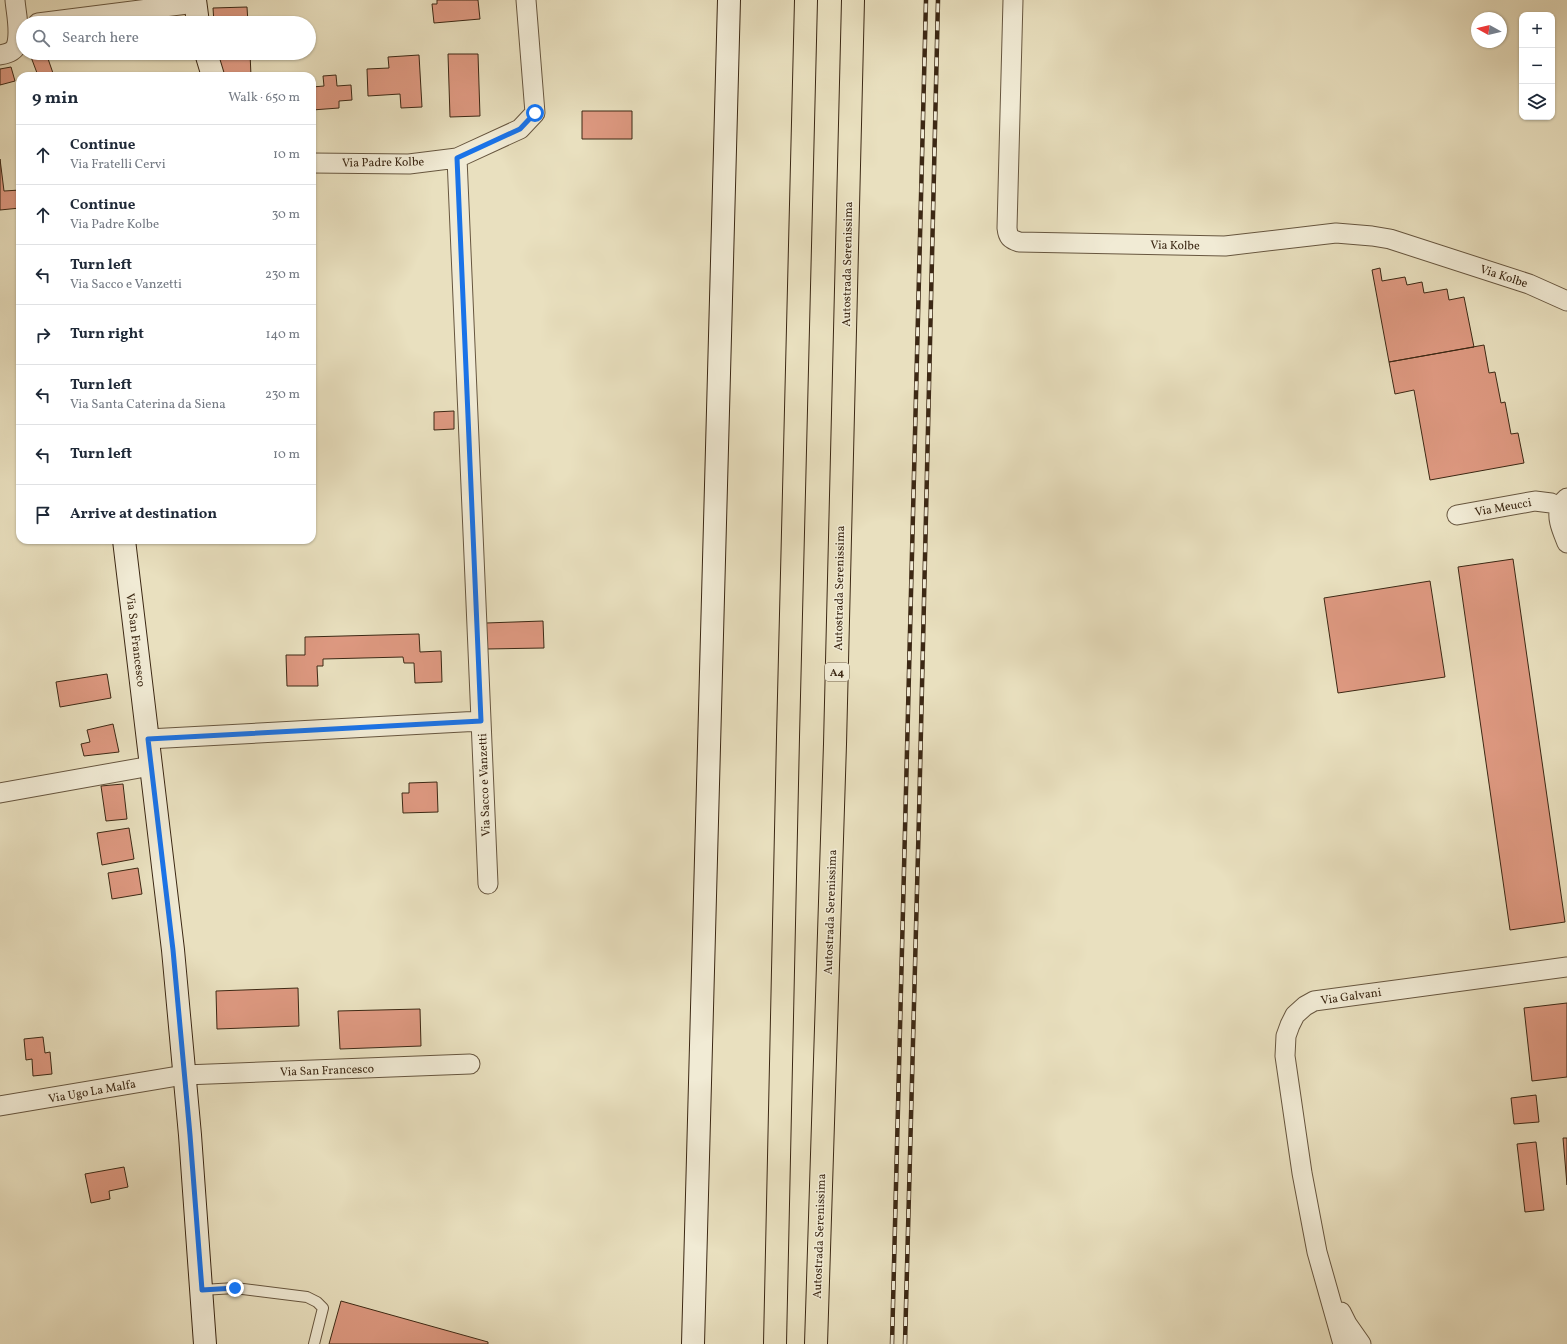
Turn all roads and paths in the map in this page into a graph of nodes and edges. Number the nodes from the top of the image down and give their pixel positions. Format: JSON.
{"nodes":[{"id":1,"x":15,"y":0,"type":"edge"},
{"id":2,"x":526,"y":0,"type":"edge"},
{"id":3,"x":730,"y":0,"type":"edge"},
{"id":4,"x":806,"y":0,"type":"edge"},
{"id":5,"x":853,"y":0,"type":"edge"},
{"id":6,"x":1013,"y":0,"type":"edge"},
{"id":7,"x":196,"y":8,"type":"edge"},
{"id":8,"x":18,"y":16,"type":"edge"},
{"id":9,"x":112,"y":16,"type":"edge"},
{"id":10,"x":16,"y":47,"type":"edge"},
{"id":11,"x":0,"y":55,"type":"edge"},
{"id":12,"x":208,"y":60,"type":"edge"},
{"id":13,"x":212,"y":72,"type":"edge"},
{"id":14,"x":457,"y":158,"type":"junction"},
{"id":15,"x":316,"y":163,"type":"edge"},
{"id":16,"x":1567,"y":301,"type":"edge"},
{"id":17,"x":1564,"y":502,"type":"edge"},
{"id":18,"x":1457,"y":515,"type":"dead end"},
{"id":19,"x":1567,"y":543,"type":"edge"},
{"id":20,"x":124,"y":544,"type":"edge"},
{"id":21,"x":481,"y":721,"type":"junction"},
{"id":22,"x":148,"y":739,"type":"junction"},
{"id":23,"x":151,"y":766,"type":"junction"},
{"id":24,"x":0,"y":793,"type":"edge"},
{"id":25,"x":488,"y":884,"type":"dead end"},
{"id":26,"x":1567,"y":967,"type":"edge"},
{"id":27,"x":470,"y":1064,"type":"dead end"},
{"id":28,"x":184,"y":1075,"type":"junction"},
{"id":29,"x":0,"y":1106,"type":"edge"},
{"id":30,"x":1327,"y":1286,"type":"junction"},
{"id":31,"x":202,"y":1290,"type":"junction"},
{"id":32,"x":205,"y":1344,"type":"edge"},
{"id":33,"x":314,"y":1344,"type":"edge"},
{"id":34,"x":693,"y":1344,"type":"edge"},
{"id":35,"x":775,"y":1344,"type":"edge"},
{"id":36,"x":816,"y":1344,"type":"edge"},
{"id":37,"x":1343,"y":1344,"type":"edge"},
{"id":38,"x":1361,"y":1344,"type":"edge"}],
"edges":[{"from":1,"to":8,"type":"street"},
{"from":2,"to":14,"type":"street","name":"Via Padre Kolbe"},
{"from":3,"to":34,"type":"street"},
{"from":4,"to":35,"type":"highway"},
{"from":5,"to":36,"type":"highway","name":"Autostrada Serenissima","number":"A4"},
{"from":6,"to":16,"type":"street","name":"Via Kolbe"},
{"from":7,"to":9,"type":"street"},
{"from":10,"to":11,"type":"street"},
{"from":12,"to":13,"type":"street"},
{"from":14,"to":15,"type":"street","name":"Via Padre Kolbe"},
{"from":14,"to":21,"type":"street","name":"Via Sacco e Vanzetti"},
{"from":17,"to":18,"type":"street","name":"Via Meucci"},
{"from":17,"to":19,"type":"street"},
{"from":20,"to":22,"type":"street","name":"Via San Francesco"},
{"from":21,"to":22,"type":"street"},
{"from":21,"to":25,"type":"street","name":"Via Sacco e Vanzetti"},
{"from":22,"to":23,"type":"street","name":"Via San Francesco"},
{"from":23,"to":24,"type":"street"},
{"from":23,"to":28,"type":"street","name":"Via San Francesco"},
{"from":26,"to":30,"type":"street","name":"Via Galvani"},
{"from":27,"to":28,"type":"street","name":"Via San Francesco"},
{"from":28,"to":29,"type":"street","name":"Via Ugo La Malfa"},
{"from":28,"to":31,"type":"street","name":"Via San Francesco"},
{"from":30,"to":37,"type":"street","name":"Via Galvani"},
{"from":30,"to":38,"type":"street","name":"Via Galvani"},
{"from":31,"to":32,"type":"street","name":"Via San Francesco"},
{"from":31,"to":33,"type":"lane"}]}
